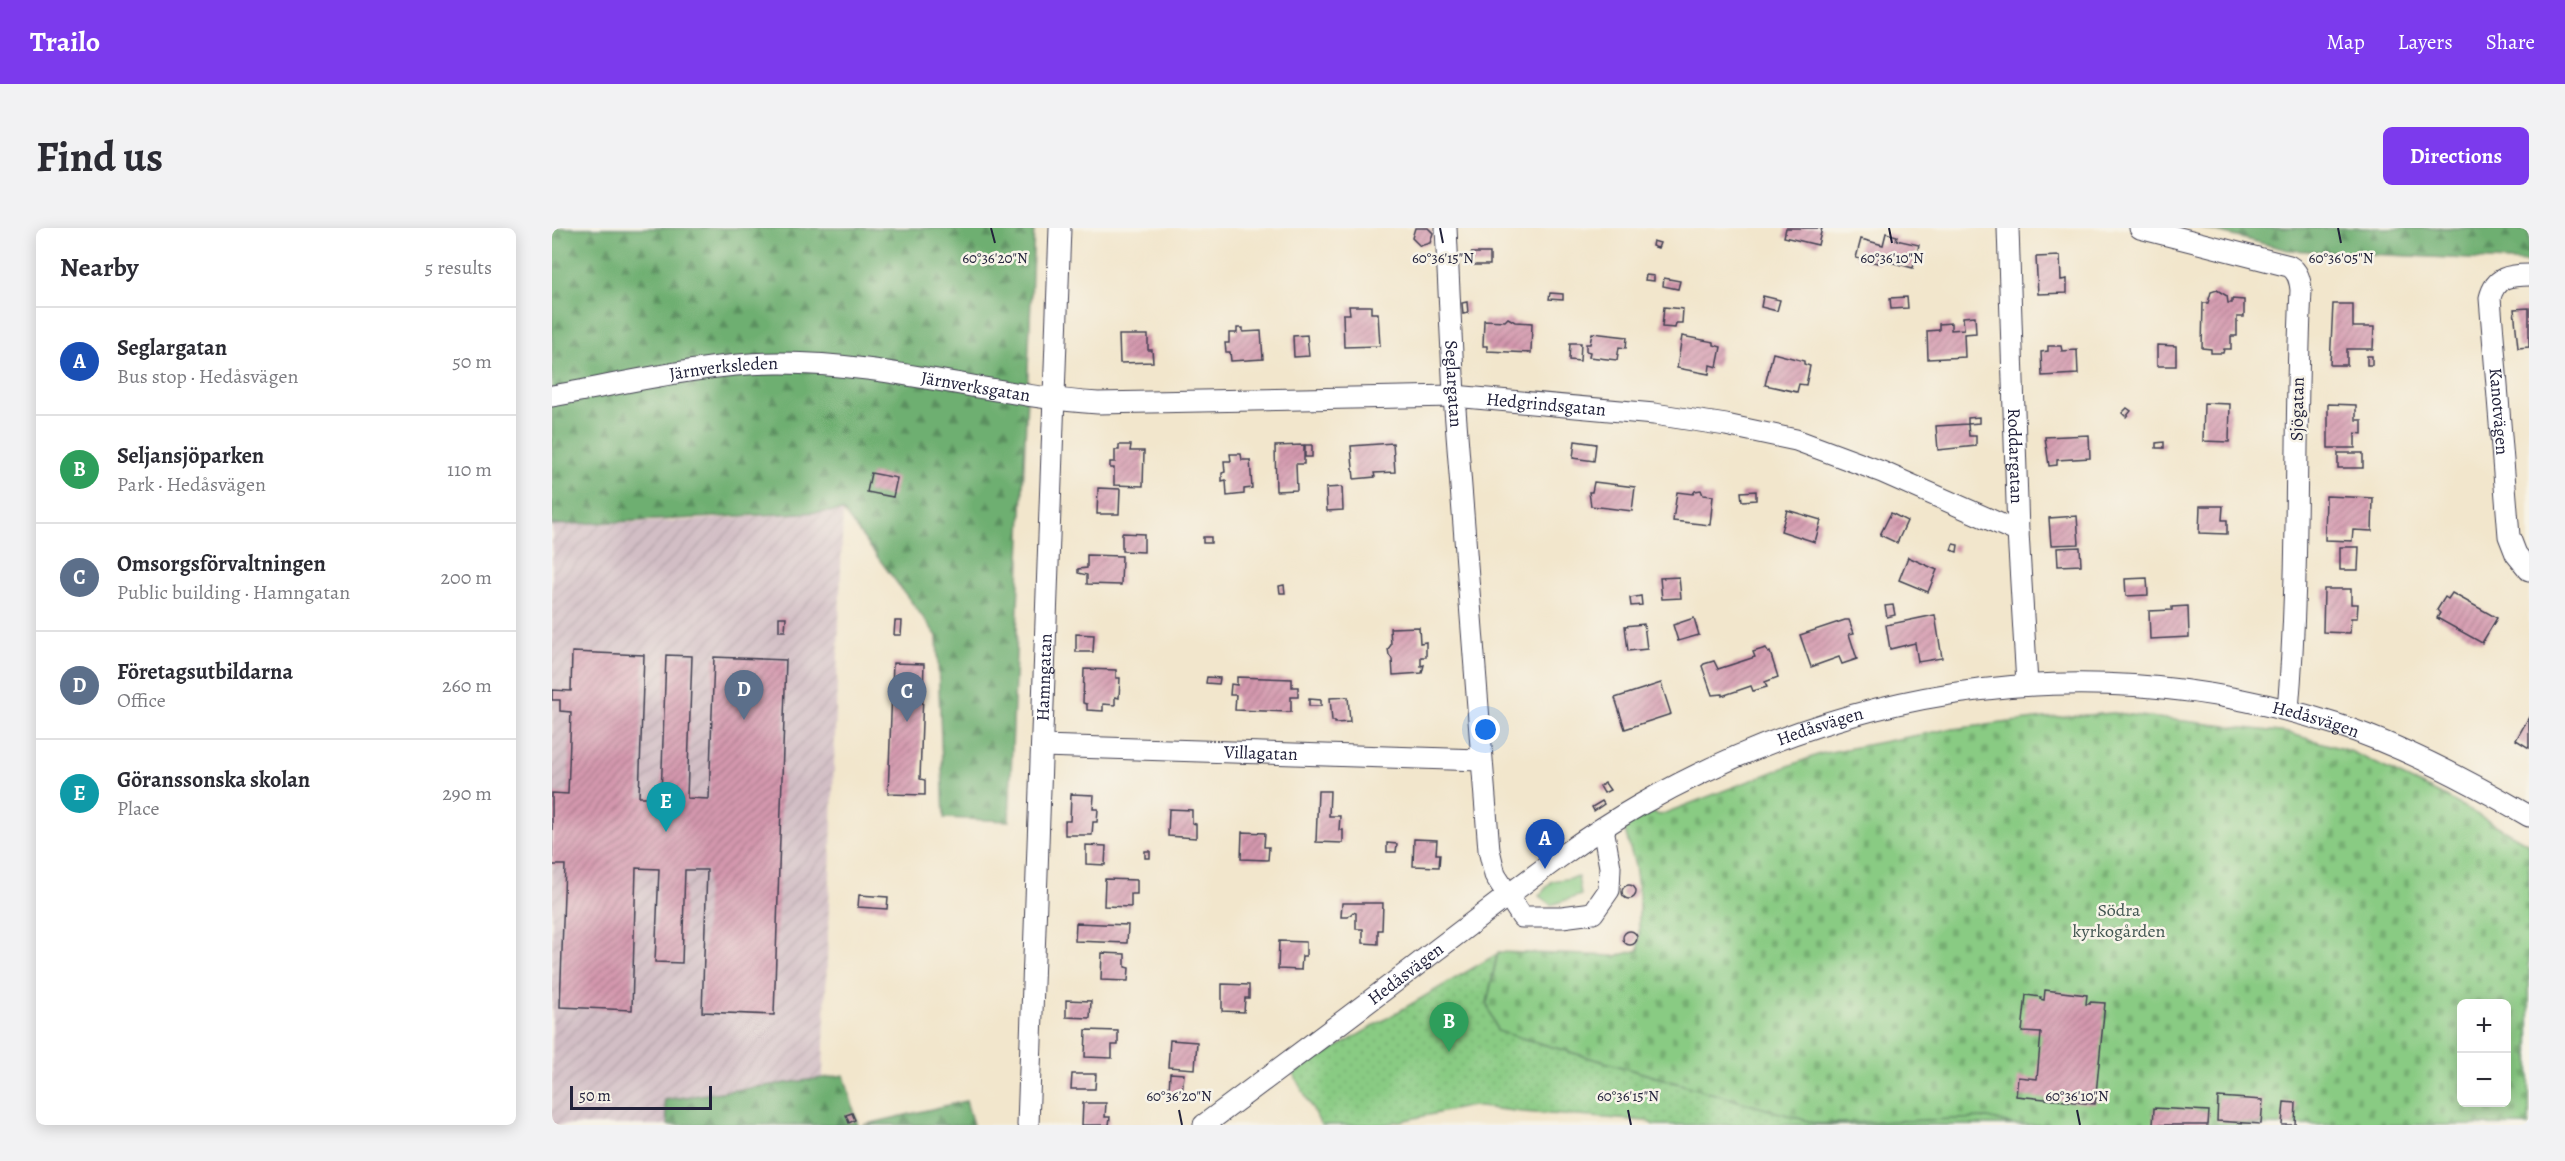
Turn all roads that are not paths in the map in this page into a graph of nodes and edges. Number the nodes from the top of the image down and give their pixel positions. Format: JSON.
{"nodes":[{"id":1,"x":1060,"y":228,"type":"edge"},
{"id":2,"x":1446,"y":228,"type":"edge"},
{"id":3,"x":2008,"y":228,"type":"edge"},
{"id":4,"x":2140,"y":228,"type":"edge"},
{"id":5,"x":2529,"y":275,"type":"edge"},
{"id":6,"x":896,"y":375,"type":"joint"},
{"id":7,"x":552,"y":396,"type":"edge"},
{"id":8,"x":1454,"y":396,"type":"junction"},
{"id":9,"x":1053,"y":400,"type":"junction"},
{"id":10,"x":2018,"y":532,"type":"junction"},
{"id":11,"x":2529,"y":570,"type":"edge"},
{"id":12,"x":2027,"y":684,"type":"junction"},
{"id":13,"x":2288,"y":710,"type":"junction"},
{"id":14,"x":1042,"y":746,"type":"junction"},
{"id":15,"x":1480,"y":760,"type":"junction"},
{"id":16,"x":2529,"y":816,"type":"edge"},
{"id":17,"x":1603,"y":828,"type":"junction"},
{"id":18,"x":1507,"y":896,"type":"junction"},
{"id":19,"x":1028,"y":1125,"type":"edge"},
{"id":20,"x":1204,"y":1125,"type":"edge"}],
"edges":[{"from":1,"to":9,"type":"street","name":"Hamngatan"},
{"from":2,"to":8,"type":"street","name":"Seglargatan"},
{"from":3,"to":10,"type":"street","name":"Roddargatan"},
{"from":4,"to":13,"type":"street","name":"Sjögatan"},
{"from":5,"to":11,"type":"street","name":"Kanotvägen"},
{"from":6,"to":7,"type":"street","name":"Järnverksleden"},
{"from":6,"to":9,"type":"street","name":"Järnverksgatan"},
{"from":8,"to":9,"type":"street","name":"Hedgrindsgatan"},
{"from":8,"to":10,"type":"street","name":"Hedgrindsgatan"},
{"from":8,"to":15,"type":"street","name":"Seglargatan"},
{"from":9,"to":14,"type":"street","name":"Hamngatan"},
{"from":10,"to":12,"type":"street","name":"Roddargatan"},
{"from":12,"to":13,"type":"street","name":"Hedåsvägen"},
{"from":12,"to":17,"type":"street","name":"Hedåsvägen"},
{"from":13,"to":16,"type":"street","name":"Hedåsvägen"},
{"from":14,"to":15,"type":"street","name":"Villagatan"},
{"from":14,"to":19,"type":"street","name":"Hamngatan"},
{"from":15,"to":18,"type":"street","name":"Seglargatan"},
{"from":17,"to":18,"type":"street","name":"Hedåsvägen"},
{"from":17,"to":18,"type":"street","name":"Seglargatan"},
{"from":18,"to":20,"type":"street","name":"Hedåsvägen"}]}
